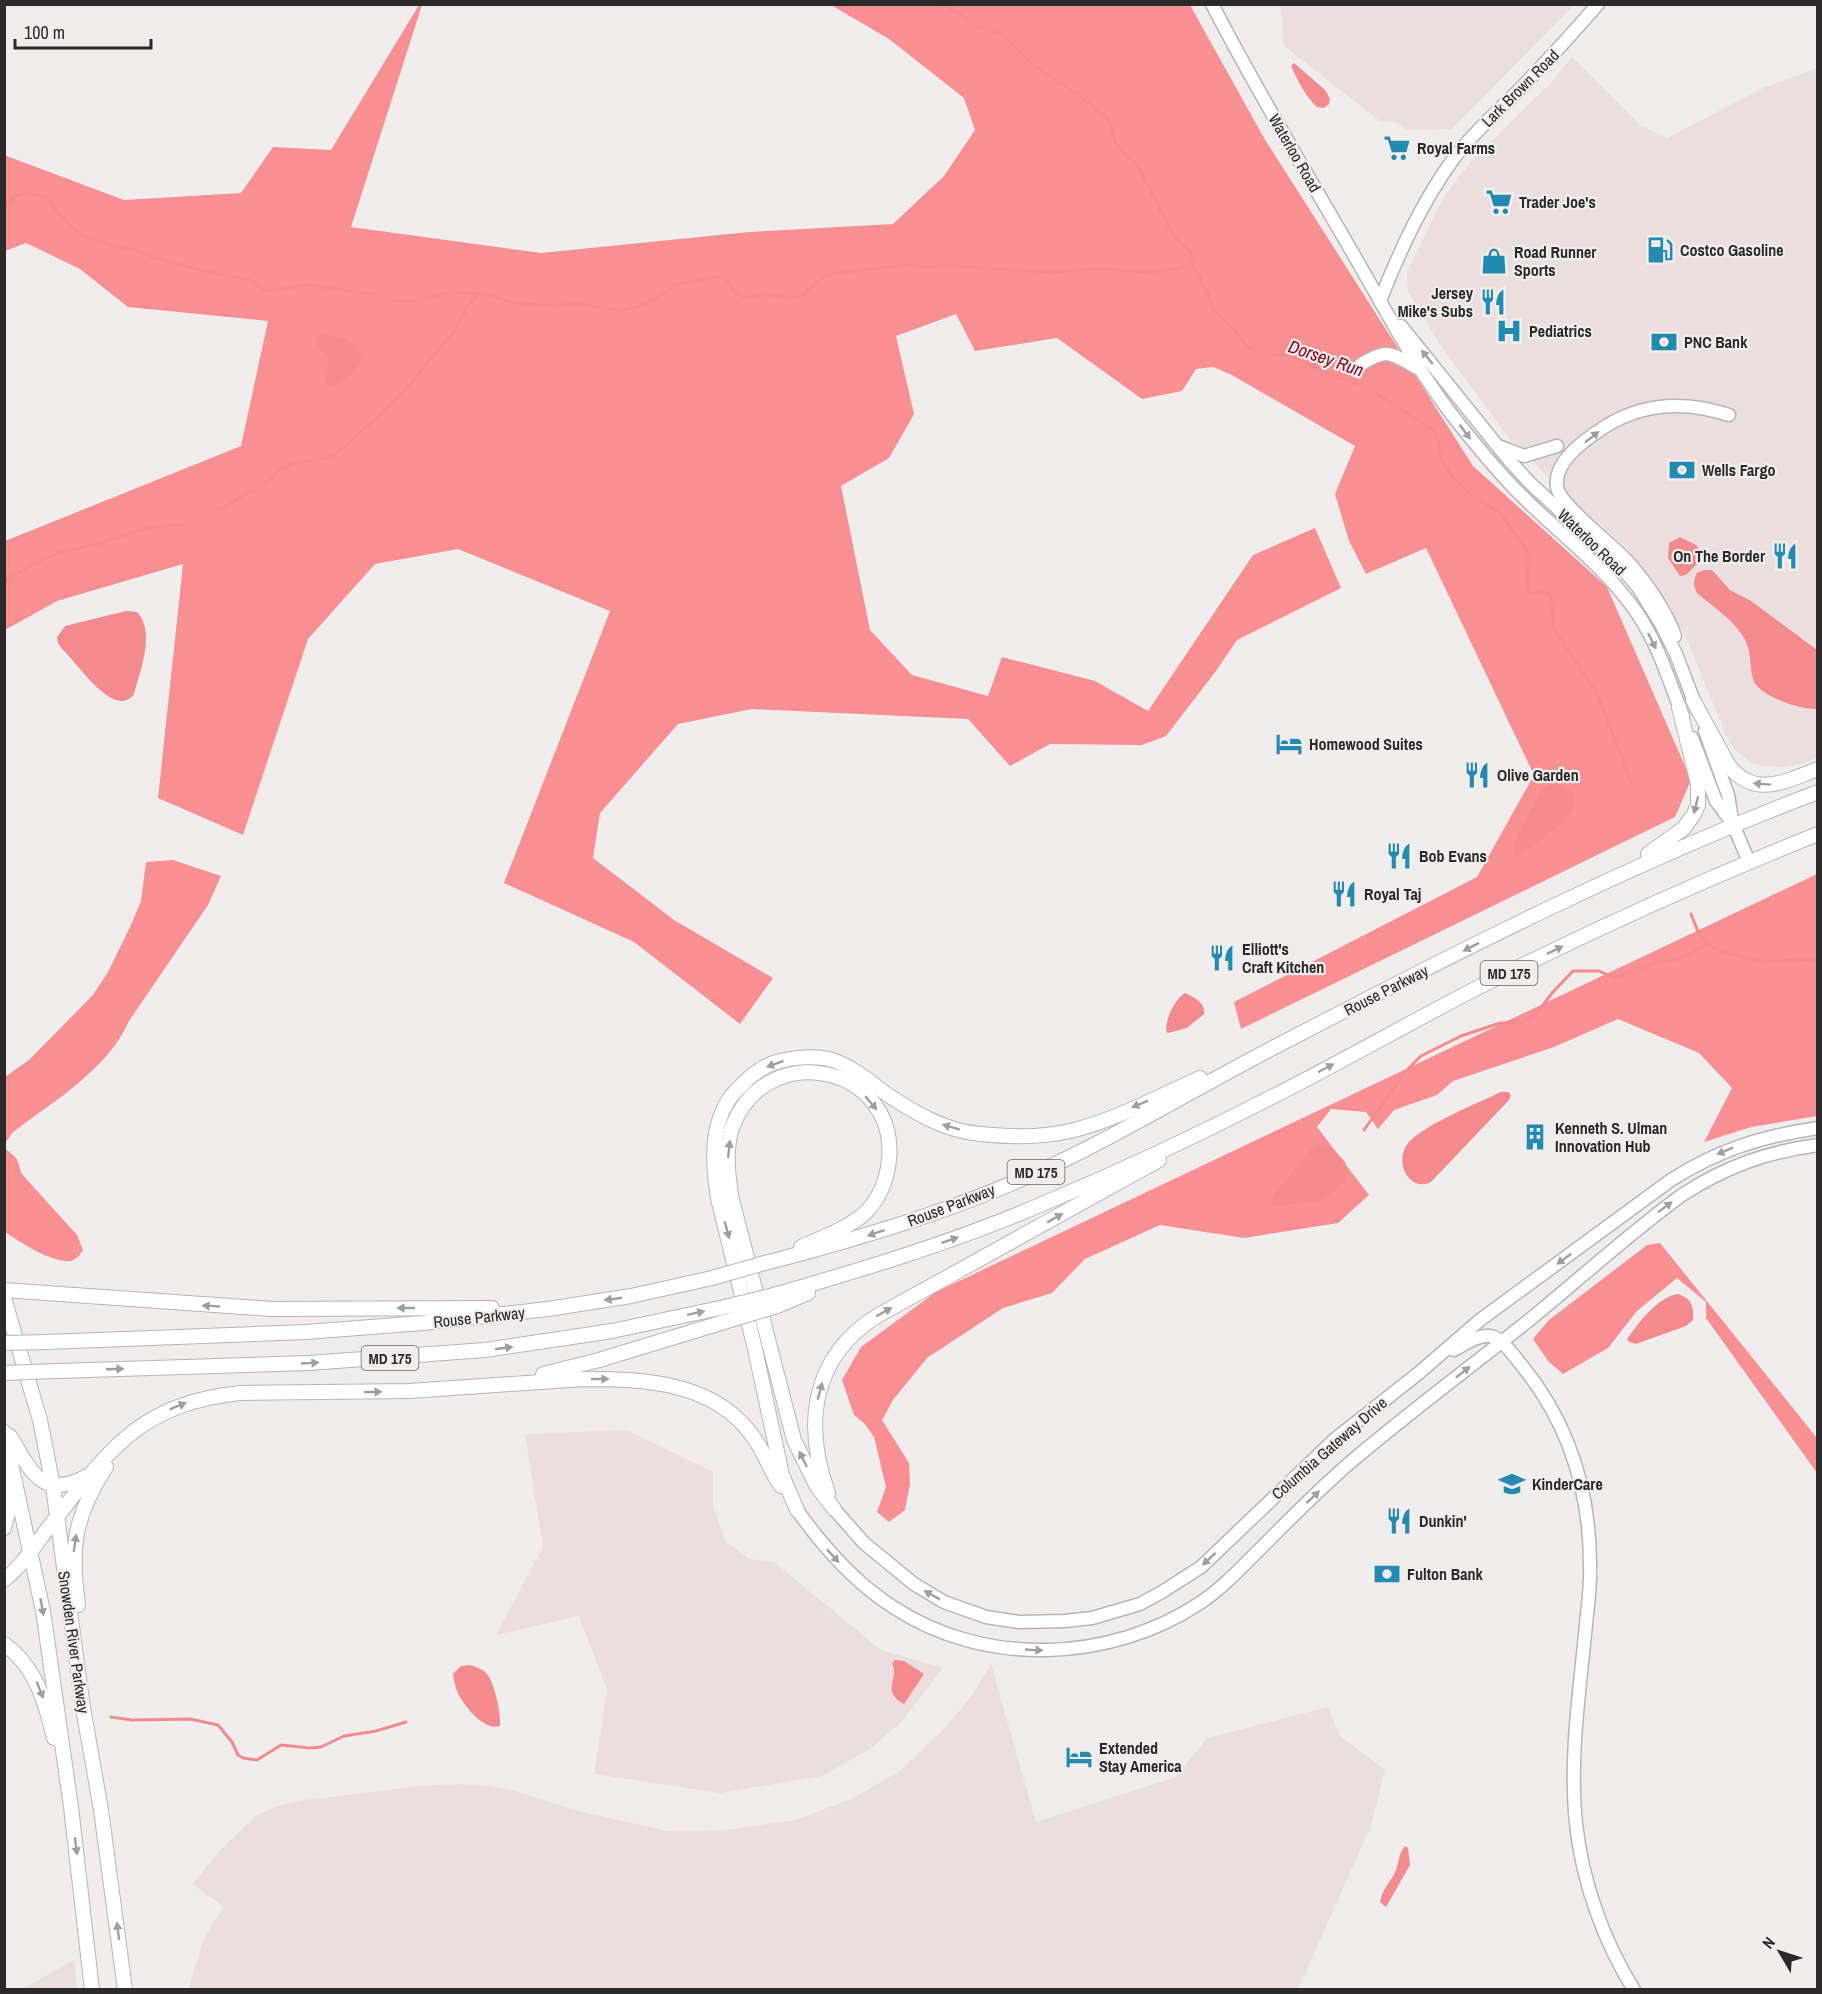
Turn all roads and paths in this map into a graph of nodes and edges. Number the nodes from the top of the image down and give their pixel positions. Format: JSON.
{"nodes":[{"id":1,"x":1212,"y":4,"type":"edge"},
{"id":2,"x":1598,"y":4,"type":"edge"},
{"id":3,"x":1380,"y":301,"type":"junction"},
{"id":4,"x":1360,"y":365,"type":"dead end"},
{"id":5,"x":1419,"y":369,"type":"junction"},
{"id":6,"x":1729,"y":415,"type":"dead end"},
{"id":7,"x":1495,"y":444,"type":"junction"},
{"id":8,"x":1557,"y":446,"type":"dead end"},
{"id":9,"x":1687,"y":684,"type":"junction"},
{"id":10,"x":1694,"y":700,"type":"junction"},
{"id":11,"x":1679,"y":707,"type":"junction"},
{"id":12,"x":1818,"y":769,"type":"edge"},
{"id":13,"x":1818,"y":792,"type":"edge"},
{"id":14,"x":1733,"y":824,"type":"junction"},
{"id":15,"x":1818,"y":834,"type":"edge"},
{"id":16,"x":1749,"y":862,"type":"junction"},
{"id":17,"x":1618,"y":875,"type":"junction"},
{"id":18,"x":1289,"y":1039,"type":"junction"},
{"id":19,"x":1275,"y":1096,"type":"junction"},
{"id":20,"x":1818,"y":1128,"type":"edge"},
{"id":21,"x":1818,"y":1145,"type":"edge"},
{"id":22,"x":765,"y":1263,"type":"junction"},
{"id":23,"x":4,"y":1290,"type":"edge"},
{"id":24,"x":4,"y":1298,"type":"edge"},
{"id":25,"x":549,"y":1309,"type":"junction"},
{"id":26,"x":722,"y":1315,"type":"junction"},
{"id":27,"x":1502,"y":1342,"type":"junction"},
{"id":28,"x":4,"y":1343,"type":"edge"},
{"id":29,"x":1420,"y":1372,"type":"junction"},
{"id":30,"x":4,"y":1373,"type":"edge"},
{"id":31,"x":479,"y":1386,"type":"junction"},
{"id":32,"x":4,"y":1427,"type":"edge"},
{"id":33,"x":4,"y":1432,"type":"edge"},
{"id":34,"x":128,"y":1436,"type":"junction"},
{"id":35,"x":4,"y":1445,"type":"edge"},
{"id":36,"x":91,"y":1474,"type":"junction"},
{"id":37,"x":53,"y":1486,"type":"junction"},
{"id":38,"x":834,"y":1509,"type":"junction"},
{"id":39,"x":797,"y":1510,"type":"junction"},
{"id":40,"x":56,"y":1518,"type":"junction"},
{"id":41,"x":4,"y":1528,"type":"edge"},
{"id":42,"x":31,"y":1550,"type":"junction"},
{"id":43,"x":4,"y":1580,"type":"edge"},
{"id":44,"x":4,"y":1644,"type":"edge"},
{"id":45,"x":71,"y":1808,"type":"junction"},
{"id":46,"x":101,"y":1810,"type":"junction"},
{"id":47,"x":92,"y":1989,"type":"edge"},
{"id":48,"x":125,"y":1989,"type":"edge"},
{"id":49,"x":1634,"y":1989,"type":"edge"}],
"edges":[{"from":1,"to":3,"type":"street","name":"Waterloo Road"},
{"from":2,"to":3,"type":"street","name":"Lark Brown Road"},
{"from":3,"to":5,"type":"street","name":"Waterloo Road"},
{"from":7,"to":3,"type":"street","name":"Waterloo Road","one_way":true},
{"from":4,"to":5,"type":"street"},
{"from":5,"to":11,"type":"street","name":"Waterloo Road","one_way":true},
{"from":9,"to":6,"type":"street","one_way":true},
{"from":7,"to":8,"type":"street"},
{"from":7,"to":9,"type":"street","name":"Waterloo Road"},
{"from":9,"to":10,"type":"street","name":"Waterloo Road"},
{"from":12,"to":10,"type":"main road","one_way":true},
{"from":10,"to":14,"type":"street","name":"Waterloo Road"},
{"from":11,"to":14,"type":"street","name":"Waterloo Road"},
{"from":11,"to":17,"type":"main road","one_way":true},
{"from":13,"to":14,"type":"main road","name":"Rouse Parkway","number":"MD 175"},
{"from":14,"to":16,"type":"street","name":"Waterloo Road"},
{"from":14,"to":17,"type":"main road","name":"Rouse Parkway","number":"MD 175"},
{"from":15,"to":16,"type":"main road","name":"Rouse Parkway","number":"MD 175"},
{"from":19,"to":16,"type":"main road","name":"Rouse Parkway","number":"MD 175","one_way":true},
{"from":17,"to":18,"type":"main road","name":"Rouse Parkway","number":"MD 175","one_way":true},
{"from":18,"to":22,"type":"main road","name":"Rouse Parkway","number":"MD 175","one_way":true},
{"from":18,"to":39,"type":"main road","one_way":true},
{"from":26,"to":19,"type":"main road","name":"Rouse Parkway","number":"MD 175","one_way":true,"bridge":true},
{"from":38,"to":19,"type":"main road","one_way":true},
{"from":20,"to":29,"type":"street","name":"Columbia Gateway Drive","one_way":true},
{"from":27,"to":21,"type":"street","name":"Columbia Gateway Drive","one_way":true},
{"from":22,"to":25,"type":"main road","name":"Rouse Parkway","number":"MD 175","one_way":true,"bridge":true},
{"from":38,"to":22,"type":"main road","one_way":true},
{"from":25,"to":23,"type":"main road","one_way":true},
{"from":24,"to":37,"type":"main road","name":"Snowden River Parkway"},
{"from":25,"to":28,"type":"main road","name":"Rouse Parkway","number":"MD 175","bridge":true},
{"from":30,"to":26,"type":"main road","name":"Rouse Parkway","number":"MD 175","one_way":true,"bridge":true},
{"from":26,"to":31,"type":"main road"},
{"from":27,"to":29,"type":"street"},
{"from":39,"to":27,"type":"street","name":"Columbia Gateway Drive","one_way":true},
{"from":27,"to":49,"type":"street"},
{"from":29,"to":38,"type":"street","name":"Columbia Gateway Drive","one_way":true},
{"from":34,"to":31,"type":"main road","one_way":true},
{"from":31,"to":39,"type":"main road","one_way":true},
{"from":32,"to":37,"type":"main road"},
{"from":33,"to":42,"type":"main road","name":"Snowden River Parkway"},
{"from":34,"to":36,"type":"main road"},
{"from":46,"to":34,"type":"main road","one_way":true},
{"from":35,"to":41,"type":"main road"},
{"from":36,"to":37,"type":"main road"},
{"from":36,"to":40,"type":"main road"},
{"from":37,"to":40,"type":"main road","name":"Snowden River Parkway"},
{"from":40,"to":42,"type":"main road"},
{"from":40,"to":46,"type":"main road","name":"Snowden River Parkway"},
{"from":42,"to":43,"type":"main road"},
{"from":42,"to":45,"type":"main road","name":"Snowden River Parkway","one_way":true},
{"from":44,"to":45,"type":"main road","one_way":true},
{"from":45,"to":47,"type":"main road","name":"Snowden River Parkway","one_way":true},
{"from":48,"to":46,"type":"main road","name":"Snowden River Parkway","one_way":true}]}
